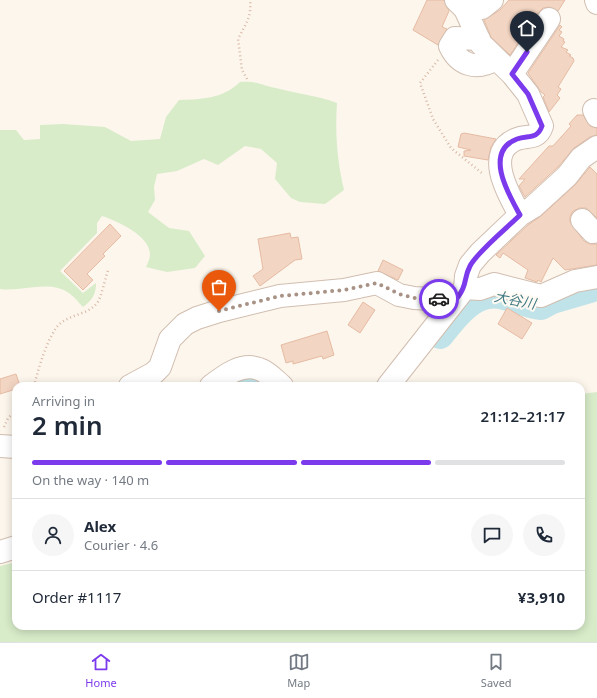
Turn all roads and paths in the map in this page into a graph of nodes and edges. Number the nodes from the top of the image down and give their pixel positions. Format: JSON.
{"nodes":[{"id":1,"x":250,"y":0,"type":"edge"},
{"id":2,"x":492,"y":0,"type":"edge"},
{"id":3,"x":596,"y":0,"type":"edge"},
{"id":4,"x":597,"y":3,"type":"edge"},
{"id":5,"x":461,"y":5,"type":"edge"},
{"id":6,"x":550,"y":19,"type":"dead end"},
{"id":7,"x":479,"y":39,"type":"junction"},
{"id":8,"x":450,"y":46,"type":"junction"},
{"id":9,"x":495,"y":60,"type":"junction"},
{"id":10,"x":512,"y":74,"type":"junction"},
{"id":11,"x":247,"y":79,"type":"dead end"},
{"id":12,"x":597,"y":147,"type":"edge"},
{"id":13,"x":503,"y":184,"type":"junction"},
{"id":14,"x":520,"y":215,"type":"junction"},
{"id":15,"x":109,"y":268,"type":"dead end"},
{"id":16,"x":597,"y":277,"type":"edge"},
{"id":17,"x":462,"y":292,"type":"junction"},
{"id":18,"x":35,"y":382,"type":"edge"},
{"id":19,"x":137,"y":382,"type":"edge"},
{"id":20,"x":217,"y":382,"type":"edge"},
{"id":21,"x":277,"y":382,"type":"edge"},
{"id":22,"x":391,"y":382,"type":"edge"},
{"id":23,"x":0,"y":446,"type":"edge"},
{"id":24,"x":12,"y":447,"type":"edge"},
{"id":25,"x":12,"y":548,"type":"edge"},
{"id":26,"x":0,"y":552,"type":"edge"}],
"edges":[{"from":1,"to":11,"type":"path"},
{"from":2,"to":5,"type":"street"},
{"from":3,"to":4,"type":"street"},
{"from":5,"to":7,"type":"street"},
{"from":6,"to":10,"type":"street"},
{"from":7,"to":8,"type":"street"},
{"from":7,"to":9,"type":"street"},
{"from":8,"to":9,"type":"street"},
{"from":8,"to":13,"type":"path"},
{"from":9,"to":10,"type":"street"},
{"from":10,"to":13,"type":"street"},
{"from":12,"to":14,"type":"street"},
{"from":13,"to":14,"type":"street"},
{"from":14,"to":17,"type":"street"},
{"from":15,"to":18,"type":"path"},
{"from":16,"to":17,"type":"street"},
{"from":17,"to":19,"type":"street"},
{"from":17,"to":22,"type":"street"},
{"from":20,"to":21,"type":"street"},
{"from":23,"to":24,"type":"street"},
{"from":25,"to":26,"type":"street"}]}
